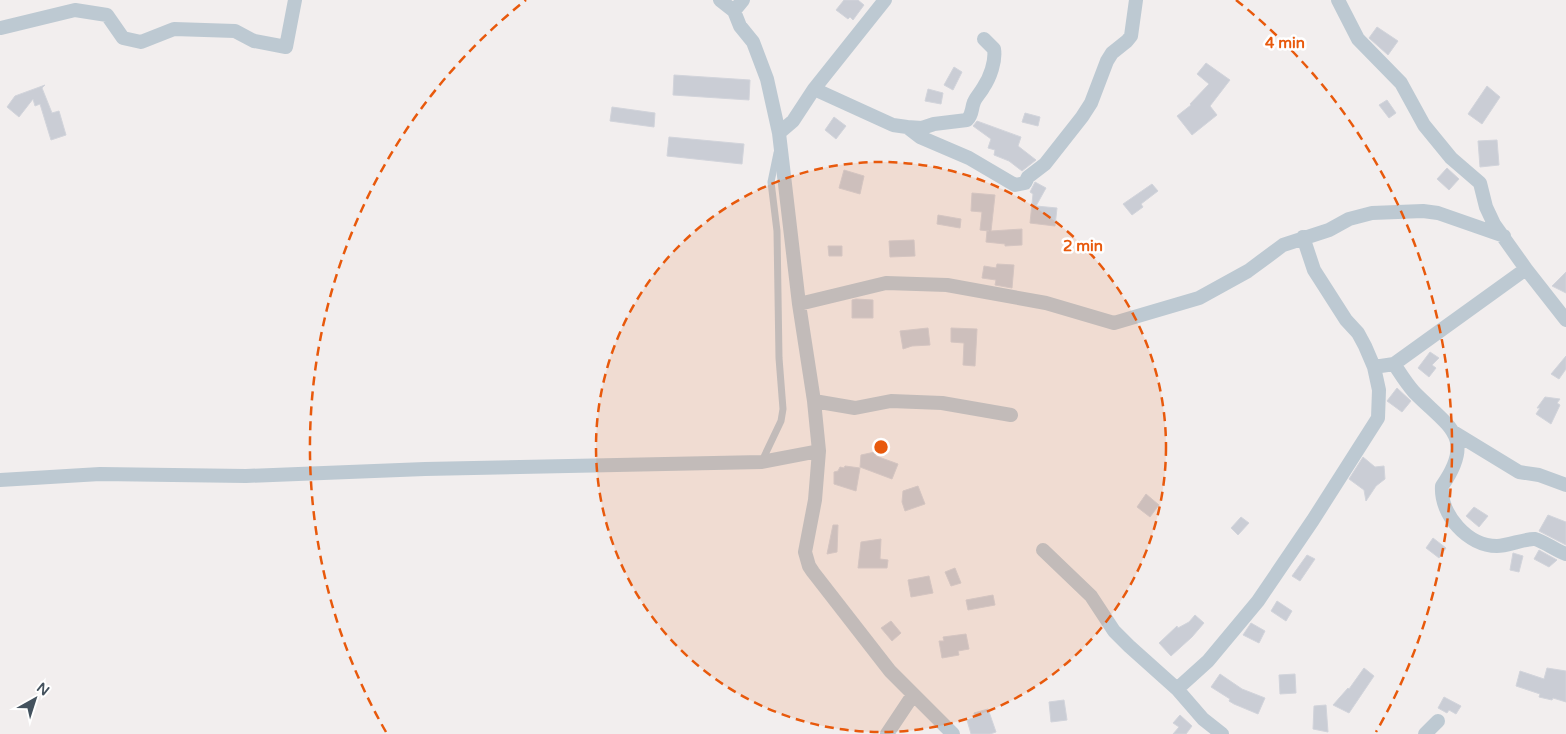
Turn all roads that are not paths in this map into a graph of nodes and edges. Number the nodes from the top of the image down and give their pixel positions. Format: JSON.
{"nodes":[{"id":1,"x":295,"y":0,"type":"edge"},
{"id":2,"x":720,"y":0,"type":"edge"},
{"id":3,"x":884,"y":0,"type":"edge"},
{"id":4,"x":1136,"y":0,"type":"edge"},
{"id":5,"x":1338,"y":0,"type":"edge"},
{"id":6,"x":738,"y":5,"type":"edge"},
{"id":7,"x":1,"y":28,"type":"edge"},
{"id":8,"x":984,"y":39,"type":"dead end"},
{"id":9,"x":814,"y":89,"type":"junction"},
{"id":10,"x":907,"y":127,"type":"junction"},
{"id":11,"x":780,"y":137,"type":"junction"},
{"id":12,"x":1504,"y":236,"type":"junction"},
{"id":13,"x":1303,"y":237,"type":"junction"},
{"id":14,"x":1526,"y":269,"type":"junction"},
{"id":15,"x":799,"y":304,"type":"junction"},
{"id":16,"x":1566,"y":320,"type":"edge"},
{"id":17,"x":1394,"y":364,"type":"junction"},
{"id":18,"x":1374,"y":367,"type":"junction"},
{"id":19,"x":814,"y":401,"type":"junction"},
{"id":20,"x":1011,"y":415,"type":"dead end"},
{"id":21,"x":1455,"y":433,"type":"junction"},
{"id":22,"x":818,"y":451,"type":"junction"},
{"id":23,"x":762,"y":462,"type":"junction"},
{"id":24,"x":0,"y":480,"type":"edge"},
{"id":25,"x":1566,"y":485,"type":"edge"},
{"id":26,"x":1043,"y":550,"type":"dead end"},
{"id":27,"x":1566,"y":554,"type":"edge"},
{"id":28,"x":1177,"y":689,"type":"junction"},
{"id":29,"x":913,"y":695,"type":"junction"},
{"id":30,"x":1438,"y":721,"type":"dead end"},
{"id":31,"x":887,"y":734,"type":"edge"},
{"id":32,"x":953,"y":734,"type":"edge"},
{"id":33,"x":1222,"y":734,"type":"edge"},
{"id":34,"x":1425,"y":734,"type":"edge"}],
"edges":[{"from":1,"to":7,"type":"street"},
{"from":2,"to":6,"type":"street"},
{"from":3,"to":9,"type":"street"},
{"from":4,"to":10,"type":"street"},
{"from":5,"to":12,"type":"street"},
{"from":6,"to":11,"type":"street"},
{"from":8,"to":10,"type":"street"},
{"from":9,"to":10,"type":"street"},
{"from":9,"to":11,"type":"street"},
{"from":11,"to":15,"type":"street"},
{"from":11,"to":23,"type":"lane"},
{"from":12,"to":13,"type":"street"},
{"from":12,"to":14,"type":"street"},
{"from":13,"to":15,"type":"street"},
{"from":13,"to":18,"type":"street"},
{"from":14,"to":16,"type":"street"},
{"from":14,"to":17,"type":"street"},
{"from":15,"to":19,"type":"street"},
{"from":17,"to":18,"type":"street"},
{"from":17,"to":21,"type":"street"},
{"from":18,"to":28,"type":"street"},
{"from":19,"to":20,"type":"street"},
{"from":19,"to":22,"type":"street"},
{"from":21,"to":25,"type":"street"},
{"from":21,"to":27,"type":"street"},
{"from":22,"to":23,"type":"street"},
{"from":22,"to":29,"type":"street"},
{"from":23,"to":24,"type":"street"},
{"from":26,"to":28,"type":"street"},
{"from":28,"to":33,"type":"street"},
{"from":29,"to":31,"type":"street"},
{"from":29,"to":32,"type":"street"},
{"from":30,"to":34,"type":"street"}]}
